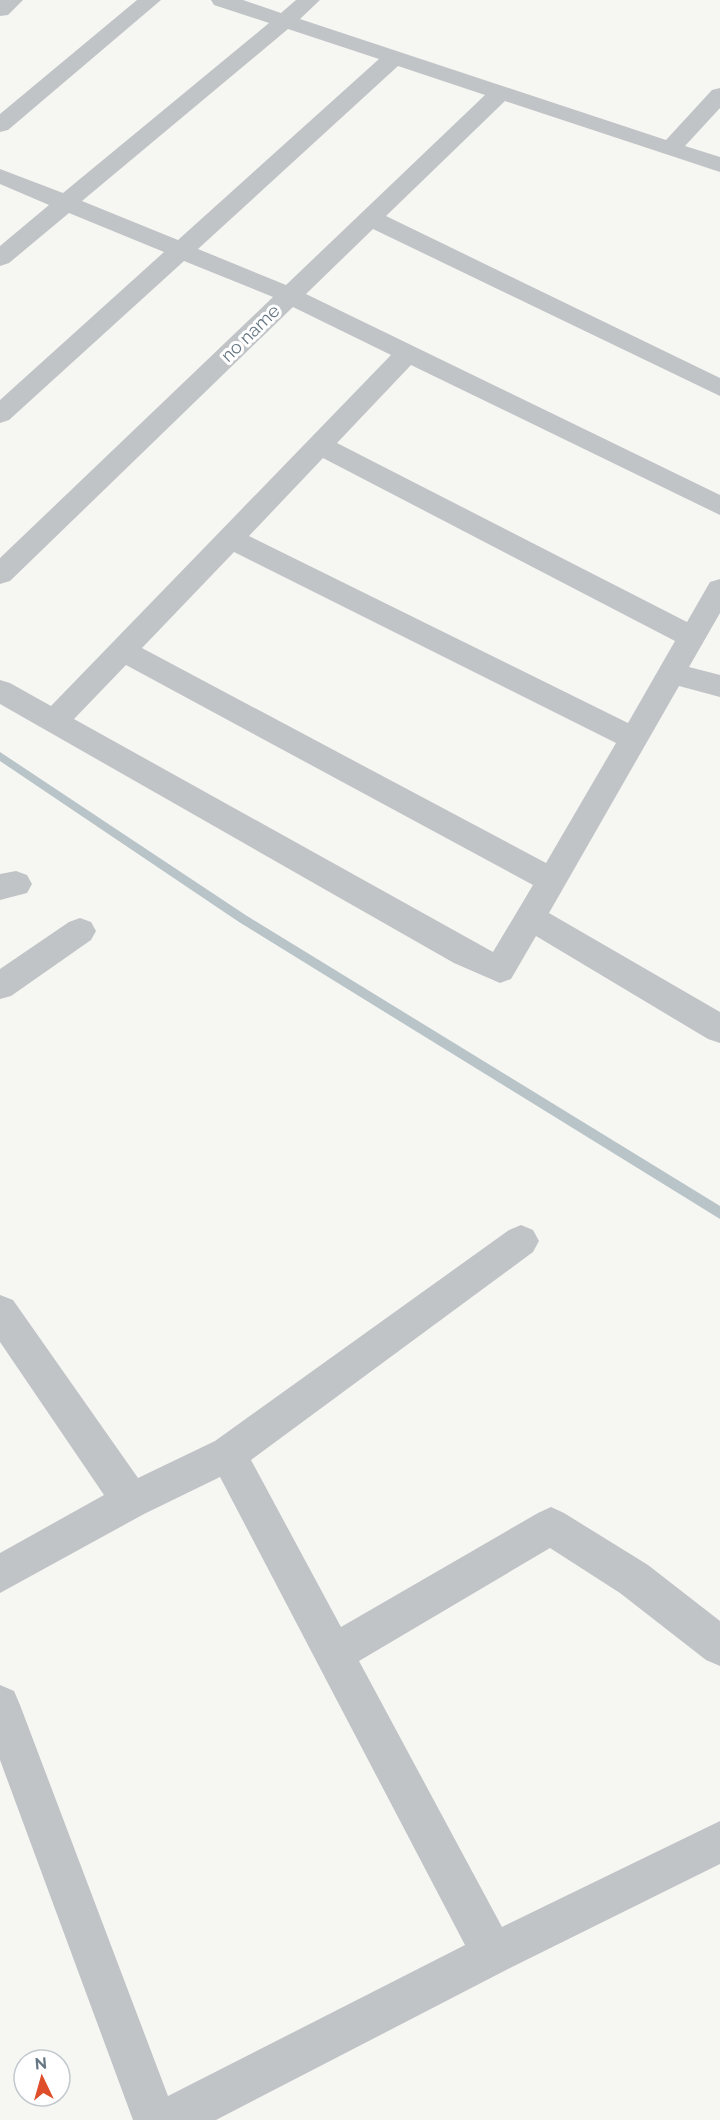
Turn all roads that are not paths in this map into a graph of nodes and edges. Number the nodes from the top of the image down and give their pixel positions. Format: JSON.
{"nodes":[{"id":1,"x":12,"y":0,"type":"edge"},
{"id":2,"x":150,"y":0,"type":"edge"},
{"id":3,"x":222,"y":0,"type":"edge"},
{"id":4,"x":309,"y":0,"type":"edge"},
{"id":5,"x":0,"y":10,"type":"edge"},
{"id":6,"x":286,"y":21,"type":"junction"},
{"id":7,"x":394,"y":57,"type":"junction"},
{"id":8,"x":501,"y":92,"type":"junction"},
{"id":9,"x":720,"y":95,"type":"edge"},
{"id":10,"x":0,"y":125,"type":"edge"},
{"id":11,"x":671,"y":148,"type":"junction"},
{"id":12,"x":720,"y":165,"type":"edge"},
{"id":13,"x":0,"y":176,"type":"edge"},
{"id":14,"x":67,"y":203,"type":"junction"},
{"id":15,"x":370,"y":218,"type":"junction"},
{"id":16,"x":181,"y":250,"type":"junction"},
{"id":17,"x":0,"y":258,"type":"edge"},
{"id":18,"x":289,"y":296,"type":"junction"},
{"id":19,"x":408,"y":353,"type":"junction"},
{"id":20,"x":720,"y":388,"type":"edge"},
{"id":21,"x":0,"y":414,"type":"edge"},
{"id":22,"x":320,"y":445,"type":"junction"},
{"id":23,"x":720,"y":506,"type":"edge"},
{"id":24,"x":230,"y":538,"type":"junction"},
{"id":25,"x":0,"y":574,"type":"edge"},
{"id":26,"x":720,"y":589,"type":"edge"},
{"id":27,"x":691,"y":638,"type":"junction"},
{"id":28,"x":123,"y":650,"type":"junction"},
{"id":29,"x":671,"y":673,"type":"junction"},
{"id":30,"x":720,"y":686,"type":"edge"},
{"id":31,"x":0,"y":692,"type":"edge"},
{"id":32,"x":54,"y":722,"type":"junction"},
{"id":33,"x":633,"y":739,"type":"junction"},
{"id":34,"x":551,"y":880,"type":"junction"},
{"id":35,"x":530,"y":917,"type":"junction"},
{"id":36,"x":80,"y":931,"type":"dead end"},
{"id":37,"x":0,"y":986,"type":"edge"},
{"id":38,"x":720,"y":1029,"type":"edge"},
{"id":39,"x":520,"y":1241,"type":"dead end"},
{"id":40,"x":0,"y":1312,"type":"edge"},
{"id":41,"x":228,"y":1454,"type":"junction"},
{"id":42,"x":131,"y":1501,"type":"junction"},
{"id":43,"x":0,"y":1574,"type":"edge"},
{"id":44,"x":720,"y":1646,"type":"edge"},
{"id":45,"x":333,"y":1654,"type":"junction"},
{"id":46,"x":0,"y":1705,"type":"edge"},
{"id":47,"x":720,"y":1842,"type":"edge"},
{"id":48,"x":493,"y":1954,"type":"junction"},
{"id":49,"x":155,"y":2120,"type":"edge"},
{"id":50,"x":169,"y":2120,"type":"edge"}],
"edges":[{"from":1,"to":5,"type":"street"},
{"from":2,"to":10,"type":"street"},
{"from":3,"to":6,"type":"street"},
{"from":4,"to":6,"type":"street"},
{"from":6,"to":7,"type":"street"},
{"from":6,"to":14,"type":"street"},
{"from":7,"to":8,"type":"street"},
{"from":7,"to":16,"type":"street"},
{"from":8,"to":11,"type":"street"},
{"from":8,"to":15,"type":"street","name":"no name"},
{"from":9,"to":11,"type":"street"},
{"from":11,"to":12,"type":"street"},
{"from":13,"to":14,"type":"street"},
{"from":14,"to":16,"type":"street"},
{"from":14,"to":17,"type":"street"},
{"from":15,"to":18,"type":"street","name":"no name"},
{"from":15,"to":20,"type":"street"},
{"from":16,"to":18,"type":"street"},
{"from":16,"to":21,"type":"street"},
{"from":18,"to":19,"type":"street"},
{"from":18,"to":25,"type":"street","name":"no name"},
{"from":19,"to":22,"type":"street"},
{"from":19,"to":23,"type":"street"},
{"from":22,"to":24,"type":"street"},
{"from":22,"to":27,"type":"street"},
{"from":24,"to":28,"type":"street"},
{"from":24,"to":33,"type":"street"},
{"from":26,"to":27,"type":"street"},
{"from":27,"to":29,"type":"street"},
{"from":28,"to":32,"type":"street"},
{"from":28,"to":34,"type":"street"},
{"from":29,"to":30,"type":"street"},
{"from":29,"to":33,"type":"street"},
{"from":31,"to":32,"type":"street"},
{"from":32,"to":35,"type":"street"},
{"from":33,"to":34,"type":"street"},
{"from":34,"to":35,"type":"street"},
{"from":35,"to":38,"type":"street"},
{"from":36,"to":37,"type":"street"},
{"from":39,"to":41,"type":"street"},
{"from":40,"to":42,"type":"street"},
{"from":41,"to":42,"type":"street"},
{"from":41,"to":45,"type":"street"},
{"from":42,"to":43,"type":"street"},
{"from":44,"to":45,"type":"street"},
{"from":45,"to":48,"type":"street"},
{"from":46,"to":49,"type":"street"},
{"from":47,"to":48,"type":"street"},
{"from":48,"to":50,"type":"street"}]}
